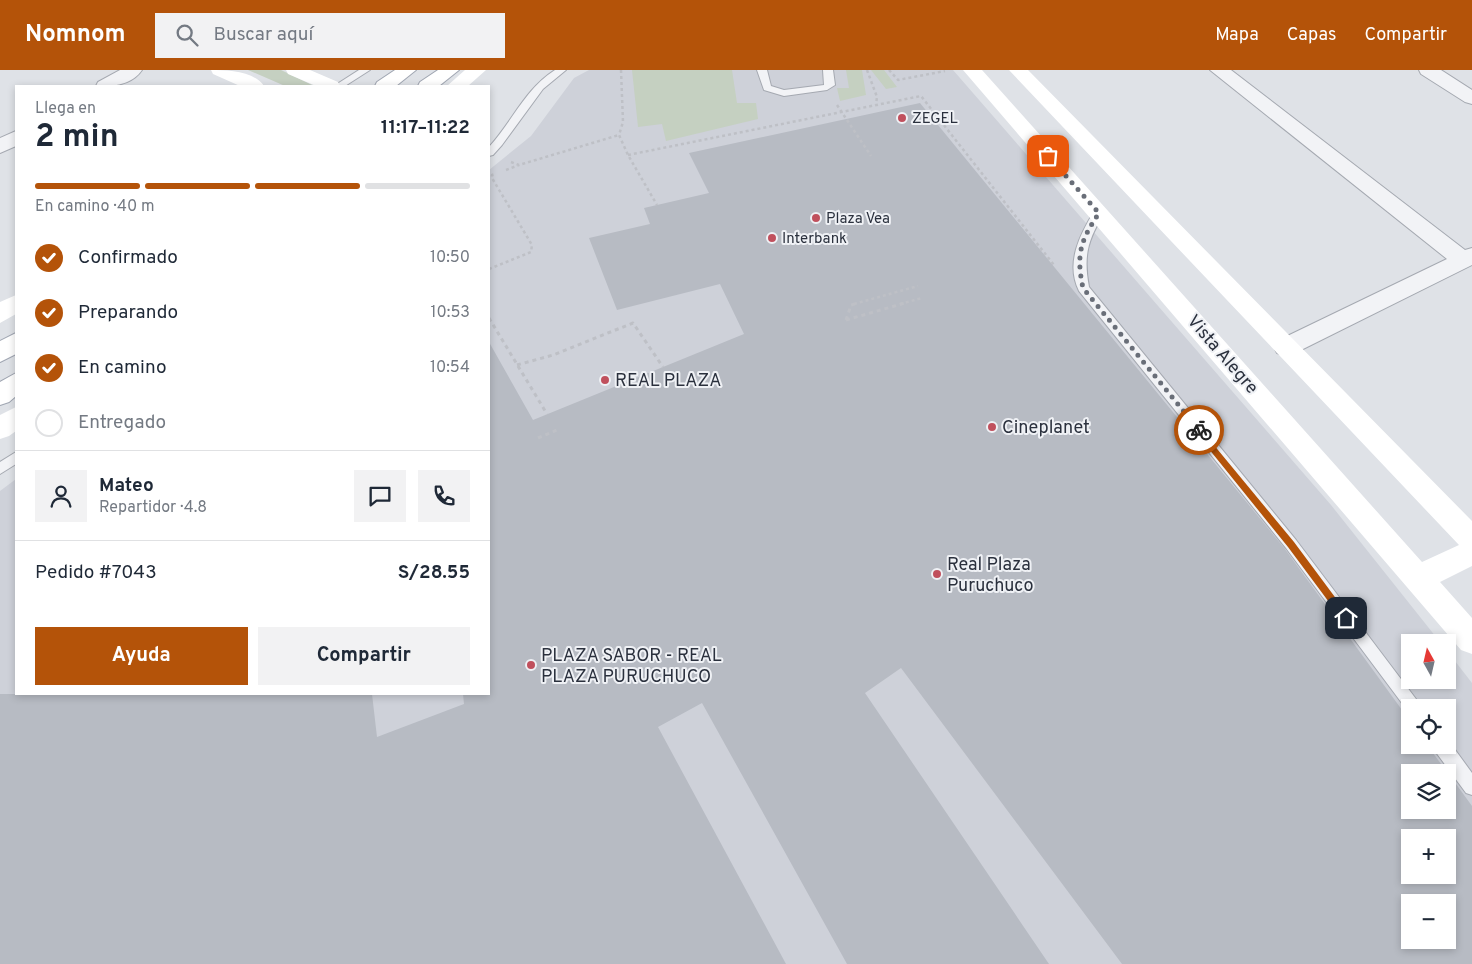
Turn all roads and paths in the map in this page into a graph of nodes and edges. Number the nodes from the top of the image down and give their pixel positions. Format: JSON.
{"nodes":[{"id":1,"x":133,"y":70,"type":"edge"},
{"id":2,"x":220,"y":70,"type":"edge"},
{"id":3,"x":296,"y":70,"type":"edge"},
{"id":4,"x":365,"y":70,"type":"edge"},
{"id":5,"x":407,"y":70,"type":"edge"},
{"id":6,"x":450,"y":70,"type":"edge"},
{"id":7,"x":477,"y":70,"type":"edge"},
{"id":8,"x":561,"y":70,"type":"edge"},
{"id":9,"x":621,"y":70,"type":"edge"},
{"id":10,"x":762,"y":70,"type":"edge"},
{"id":11,"x":828,"y":70,"type":"edge"},
{"id":12,"x":867,"y":70,"type":"edge"},
{"id":13,"x":888,"y":70,"type":"edge"},
{"id":14,"x":948,"y":70,"type":"edge"},
{"id":15,"x":972,"y":70,"type":"edge"},
{"id":16,"x":1018,"y":70,"type":"edge"},
{"id":17,"x":1219,"y":70,"type":"edge"},
{"id":18,"x":1428,"y":70,"type":"edge"},
{"id":19,"x":107,"y":85,"type":"edge"},
{"id":20,"x":253,"y":85,"type":"edge"},
{"id":21,"x":329,"y":85,"type":"edge"},
{"id":22,"x":342,"y":85,"type":"edge"},
{"id":23,"x":385,"y":85,"type":"edge"},
{"id":24,"x":428,"y":85,"type":"edge"},
{"id":25,"x":457,"y":85,"type":"edge"},
{"id":26,"x":1472,"y":98,"type":"edge"},
{"id":27,"x":876,"y":105,"type":"junction"},
{"id":28,"x":846,"y":119,"type":"dead end"},
{"id":29,"x":619,"y":135,"type":"junction"},
{"id":30,"x":15,"y":138,"type":"edge"},
{"id":31,"x":0,"y":147,"type":"edge"},
{"id":32,"x":490,"y":152,"type":"edge"},
{"id":33,"x":628,"y":156,"type":"junction"},
{"id":34,"x":871,"y":156,"type":"dead end"},
{"id":35,"x":503,"y":159,"type":"dead end"},
{"id":36,"x":519,"y":165,"type":"junction"},
{"id":37,"x":657,"y":205,"type":"dead end"},
{"id":38,"x":1099,"y":213,"type":"junction"},
{"id":39,"x":1468,"y":258,"type":"edge"},
{"id":40,"x":490,"y":269,"type":"edge"},
{"id":41,"x":918,"y":286,"type":"dead end"},
{"id":42,"x":1083,"y":288,"type":"junction"},
{"id":43,"x":922,"y":298,"type":"dead end"},
{"id":44,"x":15,"y":304,"type":"edge"},
{"id":45,"x":0,"y":314,"type":"edge"},
{"id":46,"x":490,"y":320,"type":"edge"},
{"id":47,"x":15,"y":343,"type":"edge"},
{"id":48,"x":1286,"y":346,"type":"junction"},
{"id":49,"x":0,"y":353,"type":"edge"},
{"id":50,"x":517,"y":365,"type":"junction"},
{"id":51,"x":663,"y":367,"type":"dead end"},
{"id":52,"x":15,"y":384,"type":"edge"},
{"id":53,"x":0,"y":395,"type":"edge"},
{"id":54,"x":547,"y":414,"type":"dead end"},
{"id":55,"x":15,"y":418,"type":"edge"},
{"id":56,"x":0,"y":429,"type":"edge"},
{"id":57,"x":557,"y":430,"type":"dead end"},
{"id":58,"x":538,"y":438,"type":"dead end"},
{"id":59,"x":15,"y":458,"type":"edge"},
{"id":60,"x":0,"y":469,"type":"edge"},
{"id":61,"x":1472,"y":540,"type":"edge"},
{"id":62,"x":1472,"y":552,"type":"edge"},
{"id":63,"x":1419,"y":578,"type":"junction"},
{"id":64,"x":1472,"y":640,"type":"edge"},
{"id":65,"x":1406,"y":699,"type":"edge"},
{"id":66,"x":1447,"y":754,"type":"edge"},
{"id":67,"x":1472,"y":787,"type":"edge"}],
"edges":[{"from":1,"to":19,"type":"street"},
{"from":2,"to":20,"type":"street"},
{"from":3,"to":21,"type":"street"},
{"from":4,"to":22,"type":"lane"},
{"from":5,"to":23,"type":"street"},
{"from":6,"to":24,"type":"street"},
{"from":7,"to":25,"type":"street"},
{"from":8,"to":32,"type":"lane"},
{"from":9,"to":29,"type":"path"},
{"from":10,"to":11,"type":"lane"},
{"from":12,"to":27,"type":"path"},
{"from":13,"to":14,"type":"path"},
{"from":15,"to":38,"type":"street","name":"Vista Alegre"},
{"from":16,"to":48,"type":"street"},
{"from":17,"to":39,"type":"street"},
{"from":18,"to":26,"type":"street"},
{"from":27,"to":33,"type":"path"},
{"from":27,"to":42,"type":"path"},
{"from":28,"to":34,"type":"path"},
{"from":29,"to":33,"type":"path"},
{"from":29,"to":36,"type":"path"},
{"from":30,"to":31,"type":"street"},
{"from":33,"to":37,"type":"path"},
{"from":35,"to":36,"type":"path"},
{"from":36,"to":40,"type":"path"},
{"from":38,"to":42,"type":"lane"},
{"from":38,"to":63,"type":"street","name":"Vista Alegre"},
{"from":39,"to":48,"type":"street"},
{"from":41,"to":43,"type":"path"},
{"from":42,"to":65,"type":"lane"},
{"from":44,"to":45,"type":"street"},
{"from":46,"to":50,"type":"path"},
{"from":47,"to":49,"type":"street"},
{"from":48,"to":61,"type":"street"},
{"from":50,"to":51,"type":"path"},
{"from":50,"to":54,"type":"path"},
{"from":52,"to":53,"type":"street"},
{"from":55,"to":56,"type":"street"},
{"from":57,"to":58,"type":"path"},
{"from":59,"to":60,"type":"lane"},
{"from":62,"to":63,"type":"street"},
{"from":63,"to":64,"type":"street","name":"Vista Alegre"},
{"from":66,"to":67,"type":"lane"}]}
